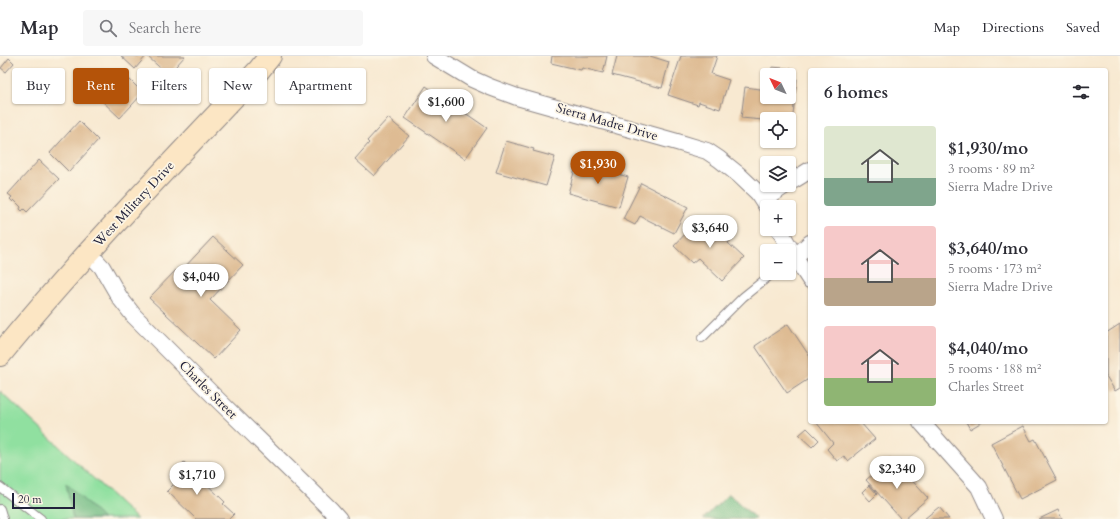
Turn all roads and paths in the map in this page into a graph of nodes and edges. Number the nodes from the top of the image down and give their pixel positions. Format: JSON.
{"nodes":[{"id":1,"x":270,"y":56,"type":"edge"},
{"id":2,"x":434,"y":56,"type":"edge"},
{"id":3,"x":808,"y":171,"type":"edge"},
{"id":4,"x":796,"y":179,"type":"edge"},
{"id":5,"x":778,"y":192,"type":"edge"},
{"id":6,"x":762,"y":200,"type":"edge"},
{"id":7,"x":768,"y":200,"type":"edge"},
{"id":8,"x":808,"y":245,"type":"edge"},
{"id":9,"x":89,"y":253,"type":"junction"},
{"id":10,"x":796,"y":255,"type":"edge"},
{"id":11,"x":796,"y":264,"type":"edge"},
{"id":12,"x":808,"y":278,"type":"edge"},
{"id":13,"x":764,"y":280,"type":"edge"},
{"id":14,"x":702,"y":338,"type":"dead end"},
{"id":15,"x":0,"y":356,"type":"edge"},
{"id":16,"x":923,"y":424,"type":"edge"},
{"id":17,"x":0,"y":487,"type":"edge"},
{"id":18,"x":0,"y":509,"type":"edge"},
{"id":19,"x":3,"y":519,"type":"edge"},
{"id":20,"x":41,"y":519,"type":"edge"},
{"id":21,"x":339,"y":519,"type":"edge"},
{"id":22,"x":994,"y":519,"type":"edge"}],
"edges":[{"from":1,"to":9,"type":"street","name":"West Military Drive"},
{"from":2,"to":6,"type":"street","name":"Sierra Madre Drive"},
{"from":3,"to":4,"type":"street"},
{"from":5,"to":7,"type":"street"},
{"from":8,"to":10,"type":"street"},
{"from":9,"to":15,"type":"street","name":"West Military Drive"},
{"from":9,"to":21,"type":"street","name":"Charles Street"},
{"from":11,"to":12,"type":"street"},
{"from":13,"to":14,"type":"lane"},
{"from":16,"to":22,"type":"street"},
{"from":17,"to":20,"type":"lane"},
{"from":18,"to":19,"type":"lane"}]}
